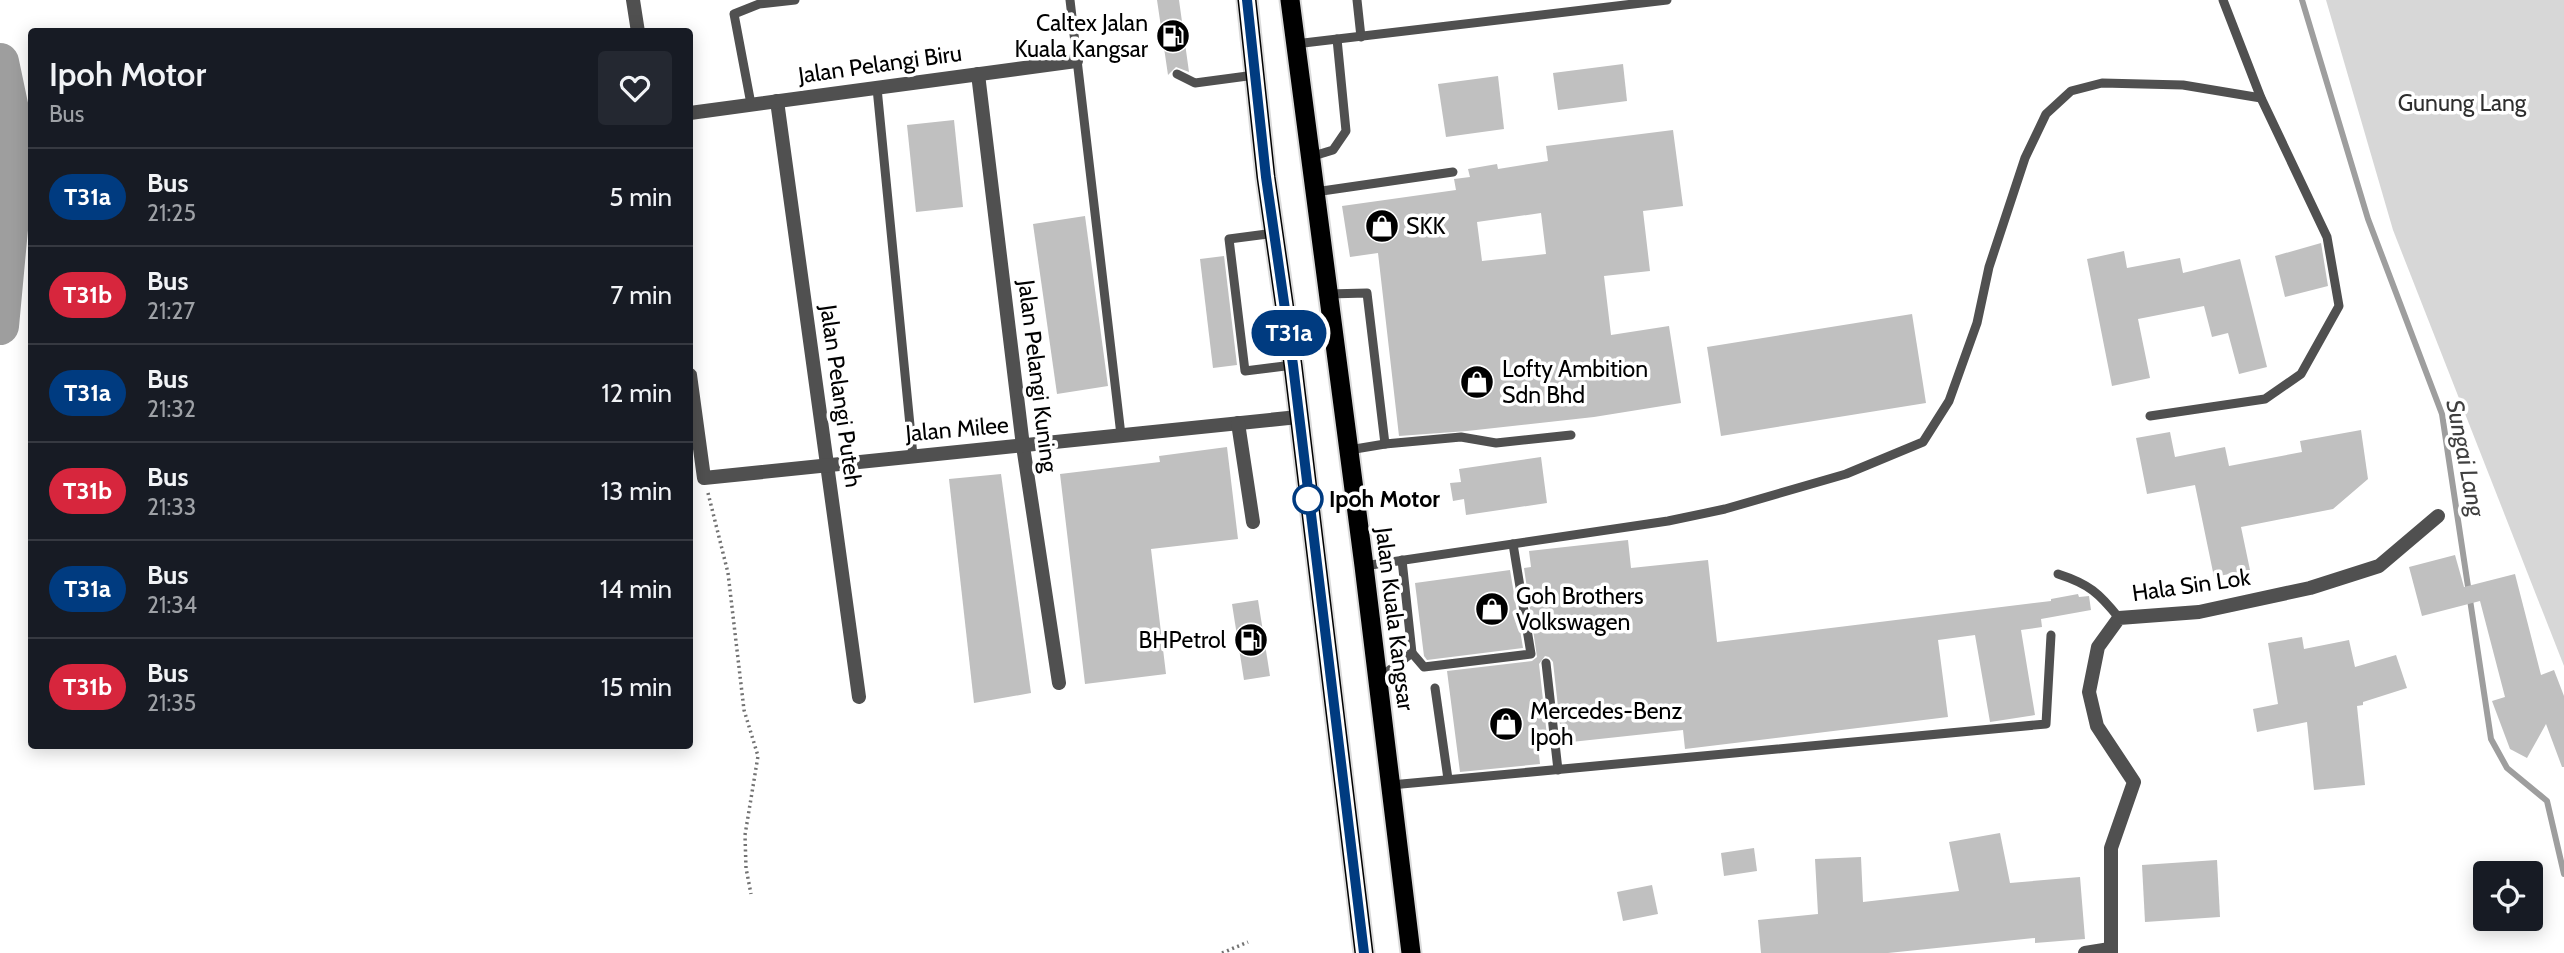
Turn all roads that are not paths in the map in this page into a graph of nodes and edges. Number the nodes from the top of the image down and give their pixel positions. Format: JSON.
{"nodes":[{"id":1,"x":633,"y":0,"type":"edge"},
{"id":2,"x":795,"y":0,"type":"edge"},
{"id":3,"x":1070,"y":0,"type":"edge"},
{"id":4,"x":1247,"y":0,"type":"edge"},
{"id":5,"x":1290,"y":0,"type":"edge"},
{"id":6,"x":1357,"y":0,"type":"edge"},
{"id":7,"x":1664,"y":0,"type":"edge"},
{"id":8,"x":2223,"y":0,"type":"edge"},
{"id":9,"x":1607,"y":4,"type":"edge"},
{"id":10,"x":637,"y":28,"type":"edge"},
{"id":11,"x":1362,"y":37,"type":"junction"},
{"id":12,"x":1337,"y":39,"type":"junction"},
{"id":13,"x":1295,"y":44,"type":"junction"},
{"id":14,"x":1076,"y":61,"type":"junction"},
{"id":15,"x":978,"y":74,"type":"junction"},
{"id":16,"x":1177,"y":74,"type":"dead end"},
{"id":17,"x":1255,"y":75,"type":"junction"},
{"id":18,"x":877,"y":88,"type":"junction"},
{"id":19,"x":2262,"y":98,"type":"junction"},
{"id":20,"x":777,"y":101,"type":"junction"},
{"id":21,"x":751,"y":104,"type":"junction"},
{"id":22,"x":693,"y":113,"type":"edge"},
{"id":23,"x":1310,"y":157,"type":"junction"},
{"id":24,"x":1453,"y":172,"type":"dead end"},
{"id":25,"x":1315,"y":192,"type":"junction"},
{"id":26,"x":1275,"y":233,"type":"junction"},
{"id":27,"x":1328,"y":294,"type":"junction"},
{"id":28,"x":1293,"y":365,"type":"junction"},
{"id":29,"x":693,"y":397,"type":"edge"},
{"id":30,"x":2150,"y":416,"type":"dead end"},
{"id":31,"x":1298,"y":417,"type":"junction"},
{"id":32,"x":1238,"y":423,"type":"junction"},
{"id":33,"x":1121,"y":435,"type":"junction"},
{"id":34,"x":1571,"y":435,"type":"dead end"},
{"id":35,"x":1385,"y":444,"type":"junction"},
{"id":36,"x":1023,"y":446,"type":"junction"},
{"id":37,"x":1349,"y":450,"type":"junction"},
{"id":38,"x":913,"y":456,"type":"junction"},
{"id":39,"x":828,"y":465,"type":"junction"},
{"id":40,"x":2438,"y":516,"type":"dead end"},
{"id":41,"x":1253,"y":522,"type":"dead end"},
{"id":42,"x":1513,"y":544,"type":"junction"},
{"id":43,"x":1402,"y":560,"type":"junction"},
{"id":44,"x":1364,"y":566,"type":"junction"},
{"id":45,"x":2058,"y":574,"type":"dead end"},
{"id":46,"x":2119,"y":618,"type":"junction"},
{"id":47,"x":2051,"y":635,"type":"dead end"},
{"id":48,"x":1412,"y":653,"type":"junction"},
{"id":49,"x":1546,"y":663,"type":"dead end"},
{"id":50,"x":1378,"y":678,"type":"junction"},
{"id":51,"x":1059,"y":683,"type":"dead end"},
{"id":52,"x":1435,"y":688,"type":"dead end"},
{"id":53,"x":859,"y":697,"type":"dead end"},
{"id":54,"x":1558,"y":769,"type":"junction"},
{"id":55,"x":1448,"y":779,"type":"junction"},
{"id":56,"x":1391,"y":785,"type":"junction"},
{"id":57,"x":2111,"y":951,"type":"edge"},
{"id":58,"x":1364,"y":953,"type":"edge"},
{"id":59,"x":1411,"y":953,"type":"edge"},
{"id":60,"x":2085,"y":953,"type":"edge"}],
"edges":[{"from":1,"to":10,"type":"street"},
{"from":2,"to":21,"type":"lane"},
{"from":3,"to":14,"type":"lane"},
{"from":4,"to":17,"type":"highway"},
{"from":5,"to":13,"type":"highway","name":"Jalan Kuala Kangsar"},
{"from":6,"to":11,"type":"lane"},
{"from":7,"to":9,"type":"lane"},
{"from":8,"to":19,"type":"lane"},
{"from":9,"to":11,"type":"lane"},
{"from":11,"to":12,"type":"lane"},
{"from":12,"to":13,"type":"lane"},
{"from":12,"to":23,"type":"lane"},
{"from":13,"to":23,"type":"highway","name":"Jalan Kuala Kangsar"},
{"from":14,"to":15,"type":"street","name":"Jalan Pelangi Biru"},
{"from":14,"to":33,"type":"lane"},
{"from":15,"to":18,"type":"street","name":"Jalan Pelangi Biru"},
{"from":15,"to":36,"type":"street","name":"Jalan Pelangi Kuning"},
{"from":16,"to":17,"type":"lane"},
{"from":17,"to":26,"type":"highway"},
{"from":18,"to":20,"type":"street","name":"Jalan Pelangi Biru"},
{"from":18,"to":38,"type":"lane"},
{"from":19,"to":30,"type":"lane"},
{"from":19,"to":42,"type":"lane"},
{"from":20,"to":21,"type":"street","name":"Jalan Pelangi Biru"},
{"from":20,"to":39,"type":"street","name":"Jalan Pelangi Puteh"},
{"from":21,"to":22,"type":"street","name":"Jalan Pelangi Biru"},
{"from":23,"to":25,"type":"highway","name":"Jalan Kuala Kangsar"},
{"from":24,"to":25,"type":"lane"},
{"from":25,"to":27,"type":"highway","name":"Jalan Kuala Kangsar"},
{"from":26,"to":28,"type":"highway"},
{"from":26,"to":28,"type":"lane"},
{"from":27,"to":35,"type":"lane"},
{"from":27,"to":37,"type":"highway","name":"Jalan Kuala Kangsar"},
{"from":28,"to":31,"type":"highway"},
{"from":29,"to":39,"type":"street","name":"Jalan Milee"},
{"from":31,"to":32,"type":"street","name":"Jalan Milee"},
{"from":31,"to":58,"type":"highway"},
{"from":32,"to":33,"type":"street","name":"Jalan Milee"},
{"from":32,"to":41,"type":"street"},
{"from":33,"to":36,"type":"street","name":"Jalan Milee"},
{"from":34,"to":35,"type":"lane"},
{"from":35,"to":37,"type":"lane"},
{"from":36,"to":38,"type":"street","name":"Jalan Milee"},
{"from":36,"to":51,"type":"street","name":"Jalan Pelangi Kuning"},
{"from":37,"to":44,"type":"highway","name":"Jalan Kuala Kangsar"},
{"from":38,"to":39,"type":"street","name":"Jalan Milee"},
{"from":39,"to":53,"type":"street","name":"Jalan Pelangi Puteh"},
{"from":40,"to":46,"type":"street","name":"Hala Sin Lok"},
{"from":42,"to":43,"type":"lane"},
{"from":42,"to":48,"type":"lane"},
{"from":43,"to":44,"type":"lane"},
{"from":43,"to":48,"type":"lane"},
{"from":44,"to":50,"type":"highway","name":"Jalan Kuala Kangsar"},
{"from":45,"to":46,"type":"lane"},
{"from":46,"to":57,"type":"street","name":"Hala Sin Lok"},
{"from":47,"to":54,"type":"lane"},
{"from":48,"to":50,"type":"lane"},
{"from":49,"to":54,"type":"lane"},
{"from":50,"to":56,"type":"highway","name":"Jalan Kuala Kangsar"},
{"from":52,"to":55,"type":"lane"},
{"from":54,"to":55,"type":"lane"},
{"from":55,"to":56,"type":"lane"},
{"from":56,"to":59,"type":"highway","name":"Jalan Kuala Kangsar"},
{"from":57,"to":60,"type":"street"}]}
